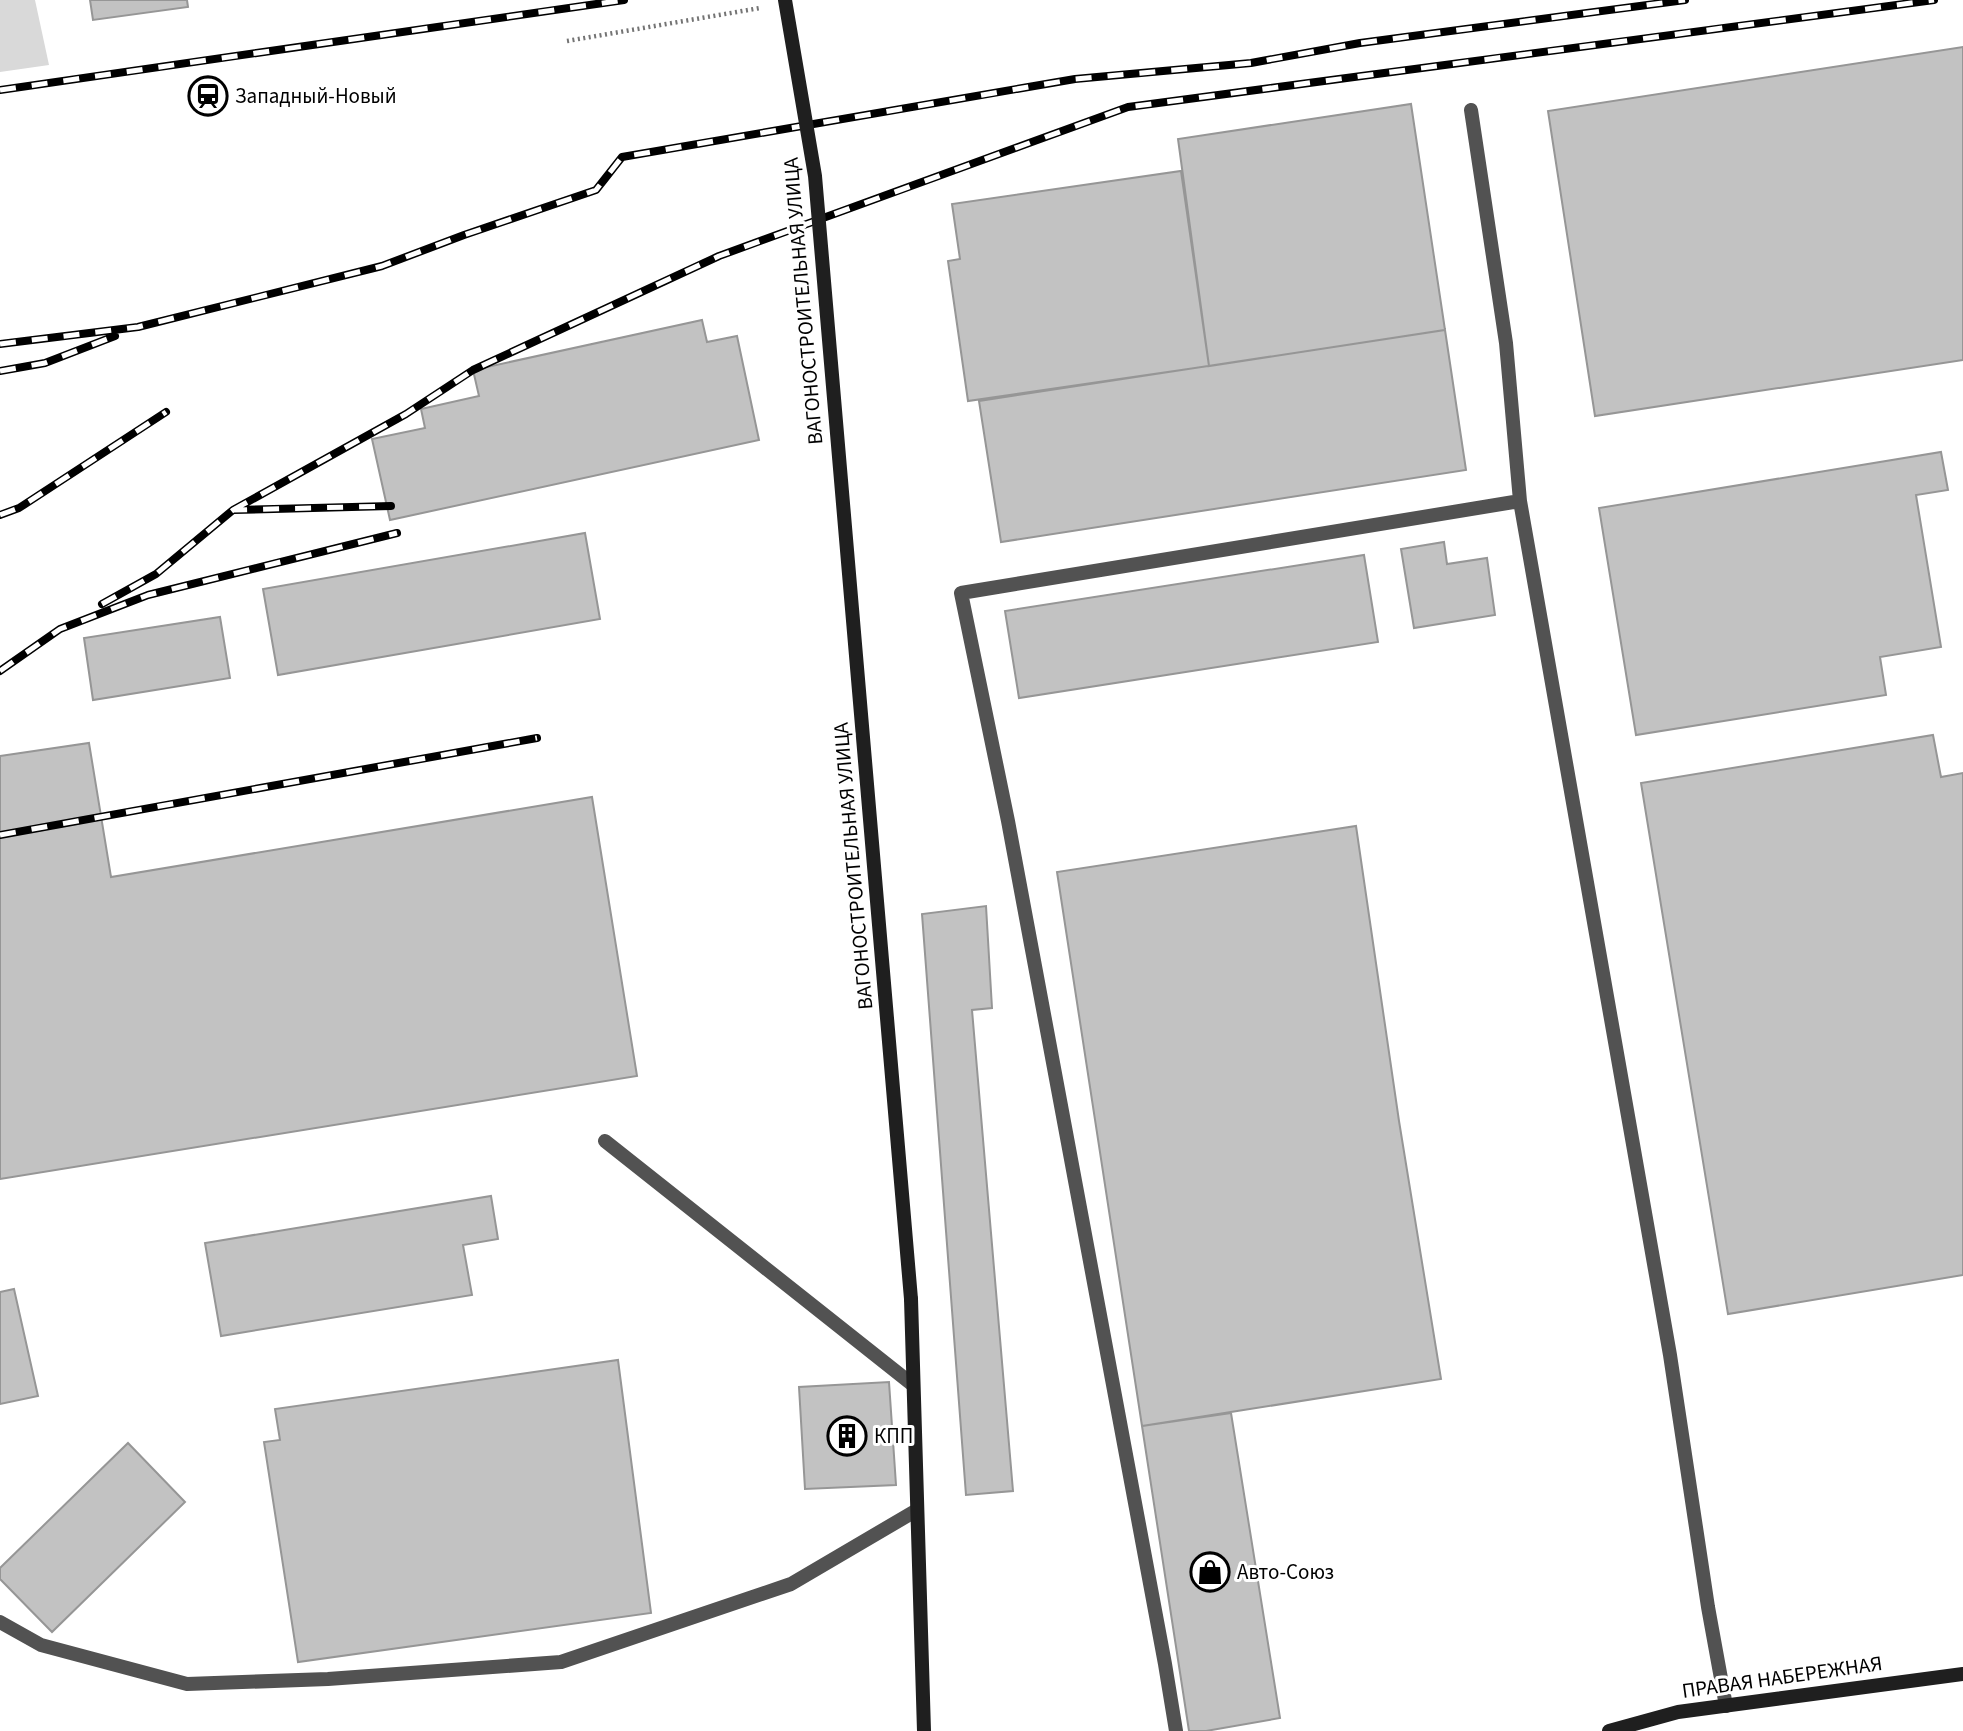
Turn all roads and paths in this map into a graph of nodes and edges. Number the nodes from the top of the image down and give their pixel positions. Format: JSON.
{"nodes":[{"id":1,"x":785,"y":2,"type":"edge"},
{"id":2,"x":567,"y":41,"type":"dead end"},
{"id":3,"x":1471,"y":110,"type":"dead end"},
{"id":4,"x":1520,"y":501,"type":"junction"},
{"id":5,"x":605,"y":1141,"type":"dead end"},
{"id":6,"x":913,"y":1385,"type":"junction"},
{"id":7,"x":917,"y":1510,"type":"junction"},
{"id":8,"x":0,"y":1622,"type":"edge"},
{"id":9,"x":1963,"y":1674,"type":"edge"},
{"id":10,"x":1726,"y":1706,"type":"junction"},
{"id":11,"x":924,"y":1731,"type":"edge"},
{"id":12,"x":1176,"y":1731,"type":"edge"},
{"id":13,"x":1609,"y":1731,"type":"edge"}],
"edges":[{"from":1,"to":2,"type":"path"},
{"from":1,"to":6,"type":"main road","name":"ВАГОНОСТРОИТЕЛЬНАЯ УЛИЦА","bridge":true},
{"from":3,"to":4,"type":"lane"},
{"from":4,"to":10,"type":"lane"},
{"from":4,"to":12,"type":"lane"},
{"from":5,"to":6,"type":"lane"},
{"from":6,"to":7,"type":"main road","name":"ВАГОНОСТРОИТЕЛЬНАЯ УЛИЦА"},
{"from":7,"to":8,"type":"lane"},
{"from":7,"to":11,"type":"main road","name":"ВАГОНОСТРОИТЕЛЬНАЯ УЛИЦА"},
{"from":9,"to":10,"type":"main road","name":"ПРАВАЯ НАБЕРЕЖНАЯ"},
{"from":10,"to":13,"type":"main road","name":"ПРАВАЯ НАБЕРЕЖНАЯ"}]}
